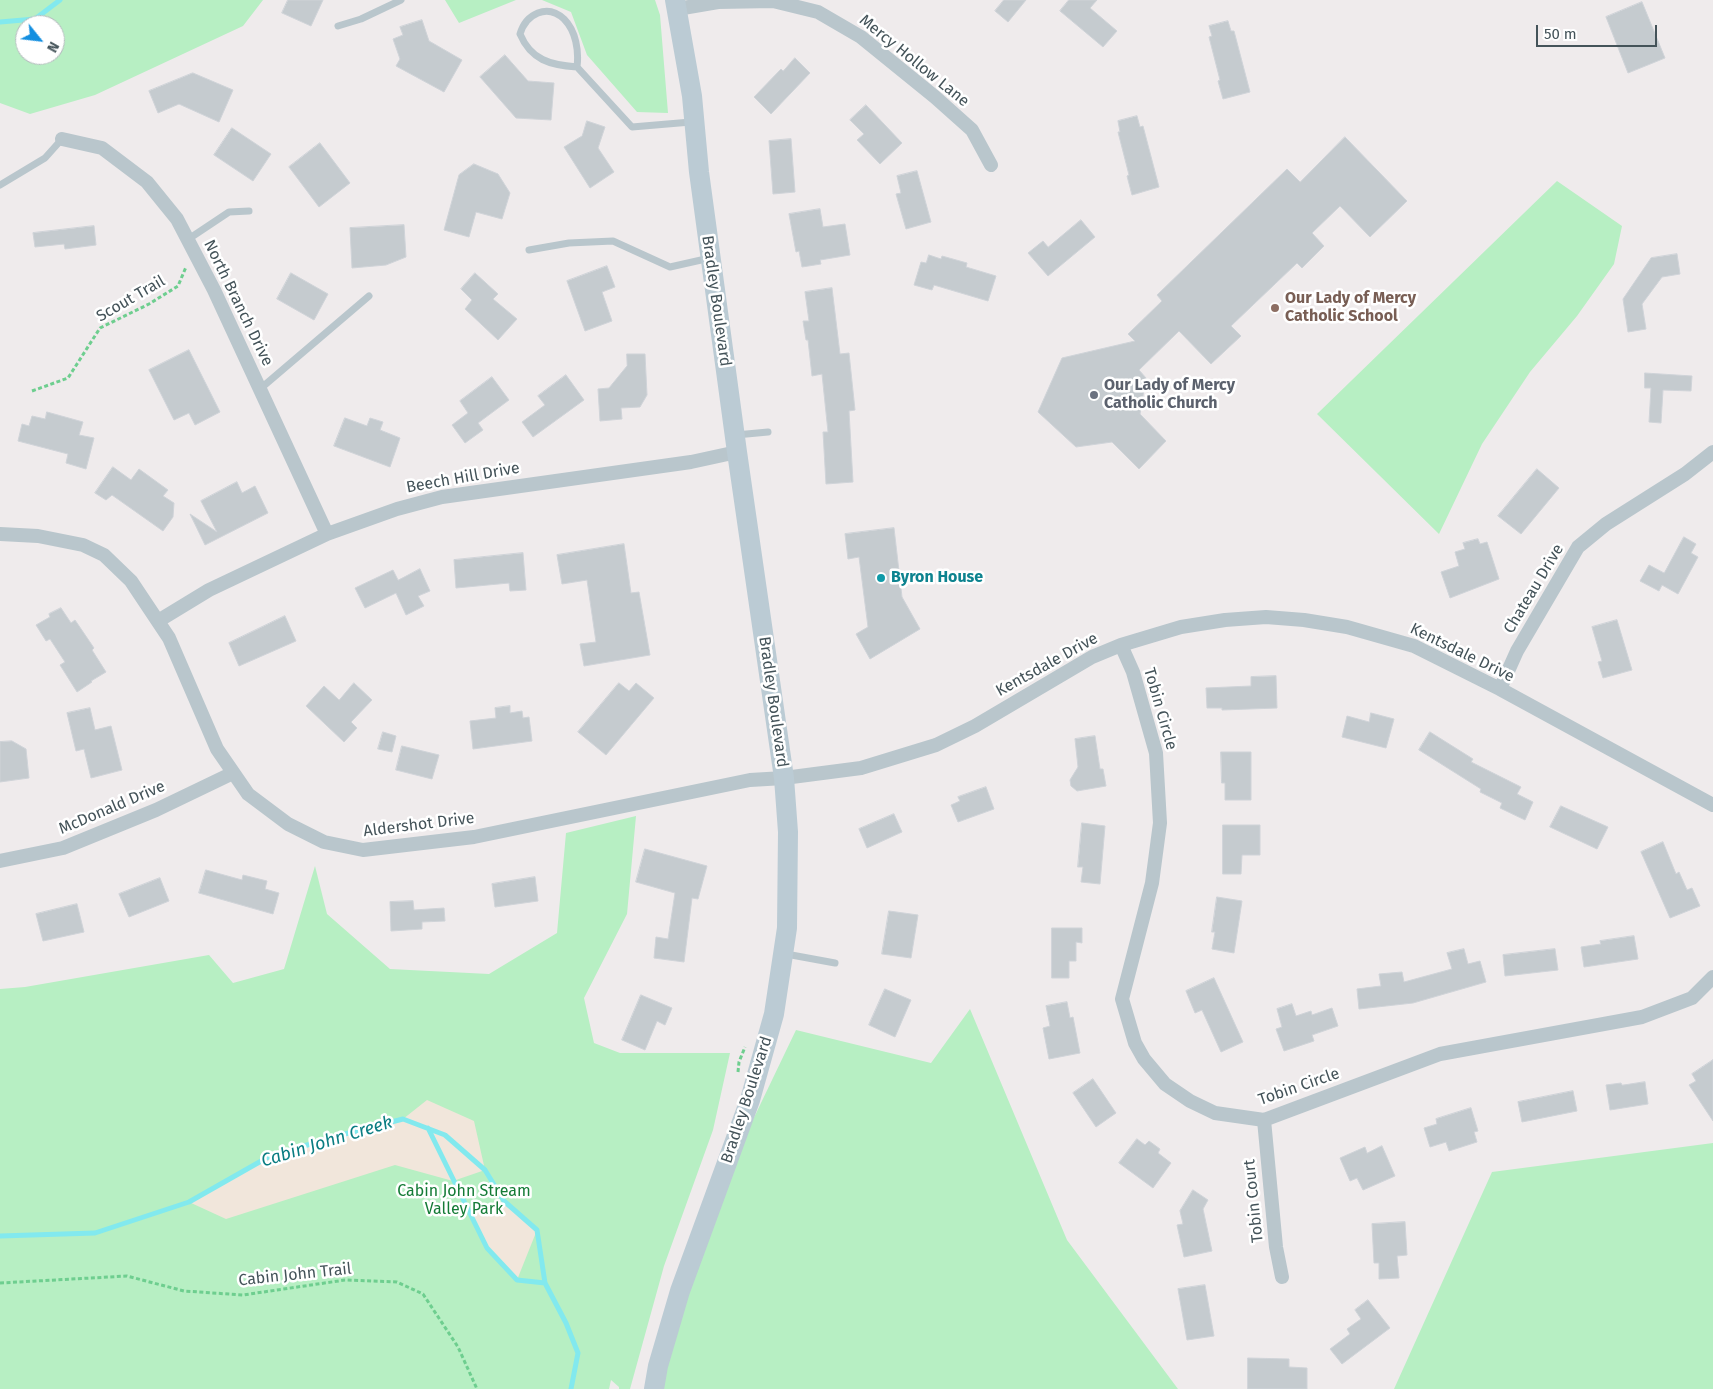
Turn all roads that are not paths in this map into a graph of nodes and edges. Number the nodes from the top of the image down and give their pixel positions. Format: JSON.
{"nodes":[{"id":1,"x":401,"y":0,"type":"edge"},
{"id":2,"x":676,"y":4,"type":"edge"},
{"id":3,"x":338,"y":26,"type":"dead end"},
{"id":4,"x":577,"y":67,"type":"junction"},
{"id":5,"x":694,"y":121,"type":"junction"},
{"id":6,"x":62,"y":139,"type":"joint"},
{"id":7,"x":991,"y":165,"type":"dead end"},
{"id":8,"x":0,"y":185,"type":"edge"},
{"id":9,"x":249,"y":211,"type":"dead end"},
{"id":10,"x":188,"y":240,"type":"junction"},
{"id":11,"x":529,"y":250,"type":"dead end"},
{"id":12,"x":710,"y":258,"type":"junction"},
{"id":13,"x":369,"y":296,"type":"dead end"},
{"id":14,"x":260,"y":389,"type":"junction"},
{"id":15,"x":768,"y":432,"type":"dead end"},
{"id":16,"x":736,"y":444,"type":"junction"},
{"id":17,"x":1713,"y":452,"type":"edge"},
{"id":18,"x":0,"y":534,"type":"edge"},
{"id":19,"x":327,"y":534,"type":"junction"},
{"id":20,"x":158,"y":621,"type":"junction"},
{"id":21,"x":1121,"y":645,"type":"junction"},
{"id":22,"x":1500,"y":689,"type":"junction"},
{"id":23,"x":233,"y":773,"type":"junction"},
{"id":24,"x":784,"y":778,"type":"junction"},
{"id":25,"x":1713,"y":805,"type":"edge"},
{"id":26,"x":0,"y":861,"type":"edge"},
{"id":27,"x":783,"y":953,"type":"junction"},
{"id":28,"x":835,"y":963,"type":"dead end"},
{"id":29,"x":1713,"y":977,"type":"edge"},
{"id":30,"x":1264,"y":1120,"type":"junction"},
{"id":31,"x":1282,"y":1277,"type":"dead end"},
{"id":32,"x":654,"y":1389,"type":"edge"}],
"edges":[{"from":1,"to":3,"type":"lane"},
{"from":2,"to":5,"type":"main road","name":"Bradley Boulevard"},
{"from":2,"to":7,"type":"street","name":"Mercy Hollow Lane"},
{"from":4,"to":4,"type":"lane"},
{"from":4,"to":5,"type":"lane"},
{"from":5,"to":12,"type":"main road","name":"Bradley Boulevard"},
{"from":6,"to":8,"type":"lane"},
{"from":6,"to":10,"type":"street","name":"North Branch Drive"},
{"from":9,"to":10,"type":"lane"},
{"from":10,"to":14,"type":"street","name":"North Branch Drive"},
{"from":11,"to":12,"type":"lane"},
{"from":12,"to":16,"type":"main road","name":"Bradley Boulevard"},
{"from":13,"to":14,"type":"lane"},
{"from":14,"to":19,"type":"street","name":"North Branch Drive"},
{"from":15,"to":16,"type":"lane"},
{"from":16,"to":19,"type":"street","name":"Beech Hill Drive"},
{"from":16,"to":24,"type":"main road","name":"Bradley Boulevard"},
{"from":17,"to":22,"type":"street","name":"Chateau Drive"},
{"from":18,"to":20,"type":"street","name":"Aldershot Drive"},
{"from":19,"to":20,"type":"street","name":"Beech Hill Drive"},
{"from":20,"to":23,"type":"street","name":"Aldershot Drive"},
{"from":21,"to":22,"type":"street","name":"Kentsdale Drive"},
{"from":21,"to":24,"type":"street","name":"Kentsdale Drive"},
{"from":21,"to":30,"type":"street","name":"Tobin Circle"},
{"from":22,"to":25,"type":"street","name":"Kentsdale Drive"},
{"from":23,"to":24,"type":"street","name":"Aldershot Drive"},
{"from":23,"to":26,"type":"street","name":"McDonald Drive"},
{"from":24,"to":27,"type":"main road","name":"Bradley Boulevard"},
{"from":27,"to":28,"type":"lane"},
{"from":27,"to":32,"type":"main road","name":"Bradley Boulevard"},
{"from":29,"to":30,"type":"street","name":"Tobin Circle"},
{"from":30,"to":31,"type":"street","name":"Tobin Court"}]}
